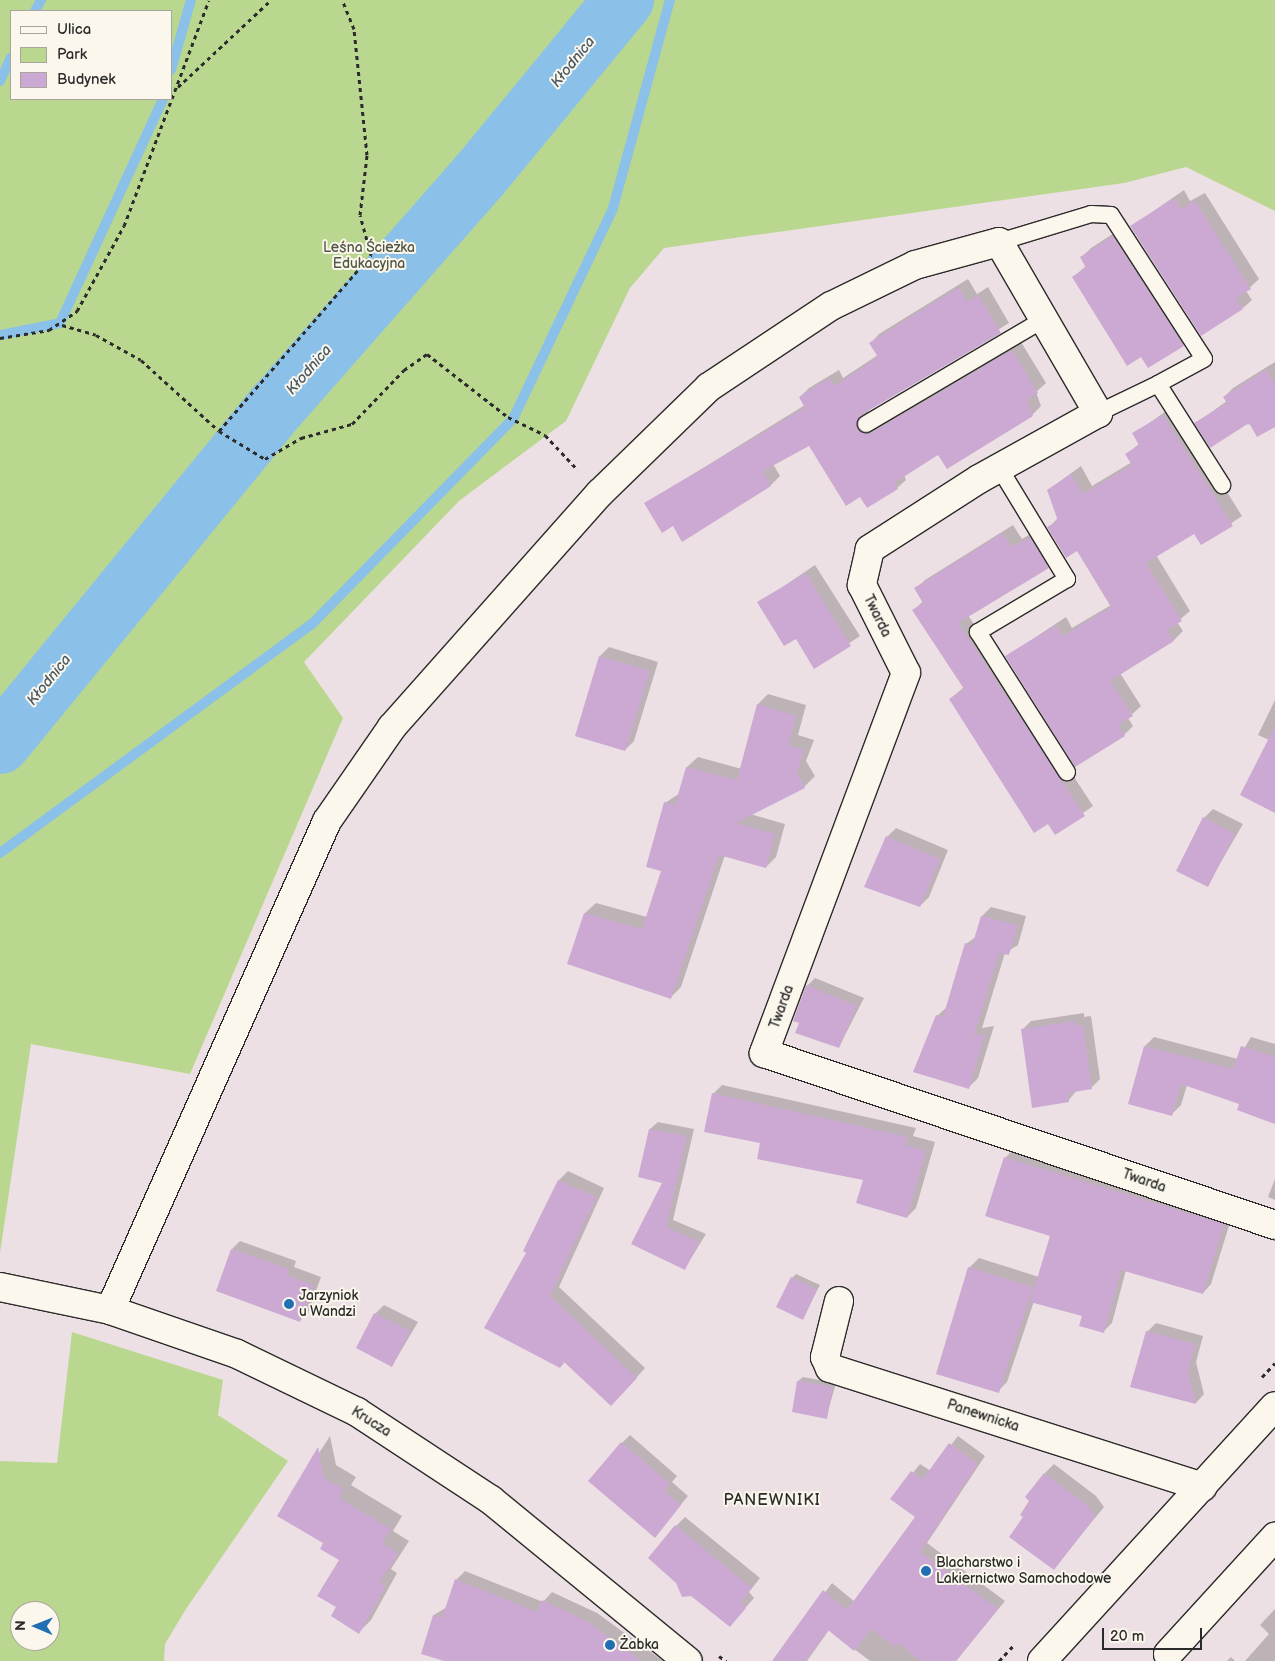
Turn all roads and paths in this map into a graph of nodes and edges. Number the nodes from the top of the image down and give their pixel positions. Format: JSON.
{"nodes":[{"id":1,"x":209,"y":0,"type":"edge"},
{"id":2,"x":271,"y":0,"type":"edge"},
{"id":3,"x":342,"y":0,"type":"edge"},
{"id":4,"x":177,"y":88,"type":"junction"},
{"id":5,"x":999,"y":242,"type":"junction"},
{"id":6,"x":1044,"y":319,"type":"junction"},
{"id":7,"x":62,"y":325,"type":"junction"},
{"id":8,"x":0,"y":338,"type":"edge"},
{"id":9,"x":1158,"y":384,"type":"junction"},
{"id":10,"x":1098,"y":413,"type":"junction"},
{"id":11,"x":866,"y":424,"type":"dead end"},
{"id":12,"x":219,"y":431,"type":"junction"},
{"id":13,"x":1000,"y":469,"type":"junction"},
{"id":14,"x":1222,"y":486,"type":"dead end"},
{"id":15,"x":602,"y":490,"type":"junction"},
{"id":16,"x":1067,"y":772,"type":"dead end"},
{"id":17,"x":1275,"y":1225,"type":"edge"},
{"id":18,"x":4,"y":1288,"type":"edge"},
{"id":19,"x":839,"y":1301,"type":"dead end"},
{"id":20,"x":110,"y":1310,"type":"junction"},
{"id":21,"x":1275,"y":1406,"type":"edge"},
{"id":22,"x":1202,"y":1486,"type":"junction"},
{"id":23,"x":1275,"y":1537,"type":"edge"},
{"id":24,"x":1168,"y":1654,"type":"dead end"},
{"id":25,"x":688,"y":1661,"type":"edge"},
{"id":26,"x":1042,"y":1661,"type":"edge"}],
"edges":[{"from":1,"to":4,"type":"path"},
{"from":2,"to":4,"type":"path"},
{"from":3,"to":12,"type":"path"},
{"from":4,"to":7,"type":"path"},
{"from":5,"to":6,"type":"street"},
{"from":5,"to":9,"type":"lane"},
{"from":5,"to":15,"type":"street"},
{"from":6,"to":10,"type":"street"},
{"from":6,"to":11,"type":"lane"},
{"from":7,"to":8,"type":"path"},
{"from":7,"to":12,"type":"path"},
{"from":9,"to":10,"type":"lane"},
{"from":9,"to":14,"type":"lane"},
{"from":10,"to":13,"type":"street","name":"Twarda"},
{"from":12,"to":15,"type":"path"},
{"from":13,"to":16,"type":"lane"},
{"from":13,"to":17,"type":"street","name":"Twarda"},
{"from":15,"to":20,"type":"street"},
{"from":18,"to":20,"type":"street","name":"Krucza"},
{"from":19,"to":22,"type":"street","name":"Panewnicka"},
{"from":20,"to":25,"type":"street","name":"Krucza"},
{"from":21,"to":22,"type":"street"},
{"from":22,"to":26,"type":"street"},
{"from":23,"to":24,"type":"street"}]}
